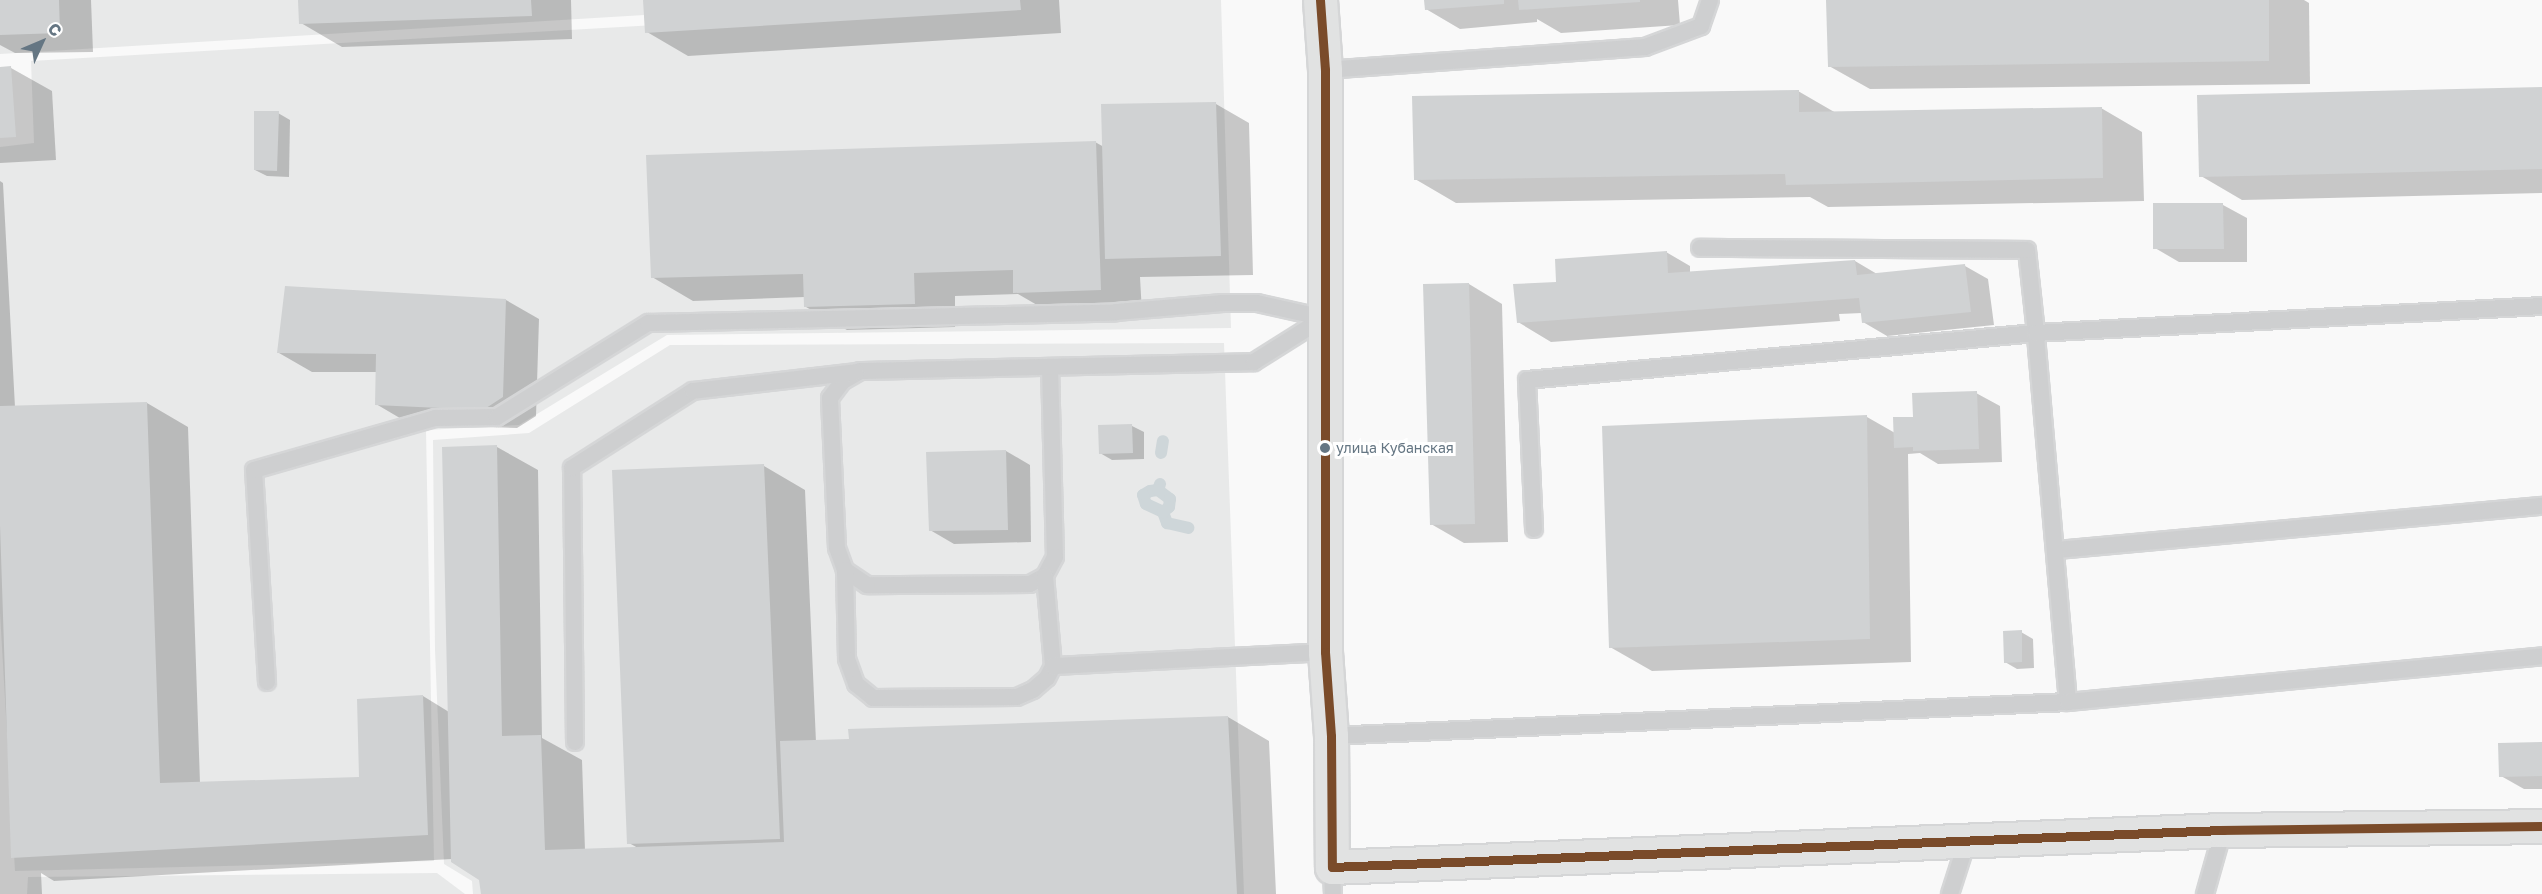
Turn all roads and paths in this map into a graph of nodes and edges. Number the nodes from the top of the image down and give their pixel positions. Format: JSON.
{"nodes":[{"id":1,"x":1320,"y":0,"type":"edge"},
{"id":2,"x":1710,"y":0,"type":"edge"},
{"id":3,"x":1325,"y":70,"type":"junction"},
{"id":4,"x":1700,"y":248,"type":"dead end"},
{"id":5,"x":2542,"y":306,"type":"edge"},
{"id":6,"x":1324,"y":318,"type":"junction"},
{"id":7,"x":2036,"y":333,"type":"junction"},
{"id":8,"x":1050,"y":367,"type":"junction"},
{"id":9,"x":860,"y":371,"type":"junction"},
{"id":10,"x":2542,"y":506,"type":"edge"},
{"id":11,"x":1534,"y":529,"type":"dead end"},
{"id":12,"x":2057,"y":550,"type":"junction"},
{"id":13,"x":845,"y":570,"type":"junction"},
{"id":14,"x":1045,"y":576,"type":"junction"},
{"id":15,"x":1325,"y":652,"type":"junction"},
{"id":16,"x":2542,"y":656,"type":"edge"},
{"id":17,"x":1053,"y":666,"type":"junction"},
{"id":18,"x":267,"y":682,"type":"dead end"},
{"id":19,"x":2068,"y":702,"type":"junction"},
{"id":20,"x":1330,"y":736,"type":"junction"},
{"id":21,"x":575,"y":742,"type":"dead end"},
{"id":22,"x":2542,"y":826,"type":"edge"},
{"id":23,"x":2223,"y":830,"type":"junction"},
{"id":24,"x":1967,"y":841,"type":"junction"},
{"id":25,"x":1332,"y":881,"type":"edge"},
{"id":26,"x":1950,"y":894,"type":"edge"},
{"id":27,"x":2205,"y":894,"type":"edge"}],
"edges":[{"from":1,"to":3,"type":"main road"},
{"from":2,"to":3,"type":"lane"},
{"from":3,"to":6,"type":"main road"},
{"from":4,"to":7,"type":"lane"},
{"from":5,"to":7,"type":"lane"},
{"from":6,"to":8,"type":"lane"},
{"from":6,"to":15,"type":"main road"},
{"from":6,"to":18,"type":"lane"},
{"from":7,"to":11,"type":"lane"},
{"from":7,"to":12,"type":"lane"},
{"from":8,"to":9,"type":"lane"},
{"from":8,"to":14,"type":"lane"},
{"from":9,"to":13,"type":"lane"},
{"from":9,"to":21,"type":"lane"},
{"from":10,"to":12,"type":"lane"},
{"from":12,"to":19,"type":"lane"},
{"from":13,"to":14,"type":"lane"},
{"from":13,"to":17,"type":"lane"},
{"from":14,"to":17,"type":"lane"},
{"from":15,"to":17,"type":"lane"},
{"from":15,"to":20,"type":"main road"},
{"from":16,"to":19,"type":"lane"},
{"from":19,"to":20,"type":"lane"},
{"from":20,"to":25,"type":"main road"},
{"from":22,"to":23,"type":"main road"},
{"from":23,"to":24,"type":"main road"},
{"from":23,"to":27,"type":"lane"},
{"from":24,"to":25,"type":"main road"},
{"from":24,"to":26,"type":"lane"}]}
